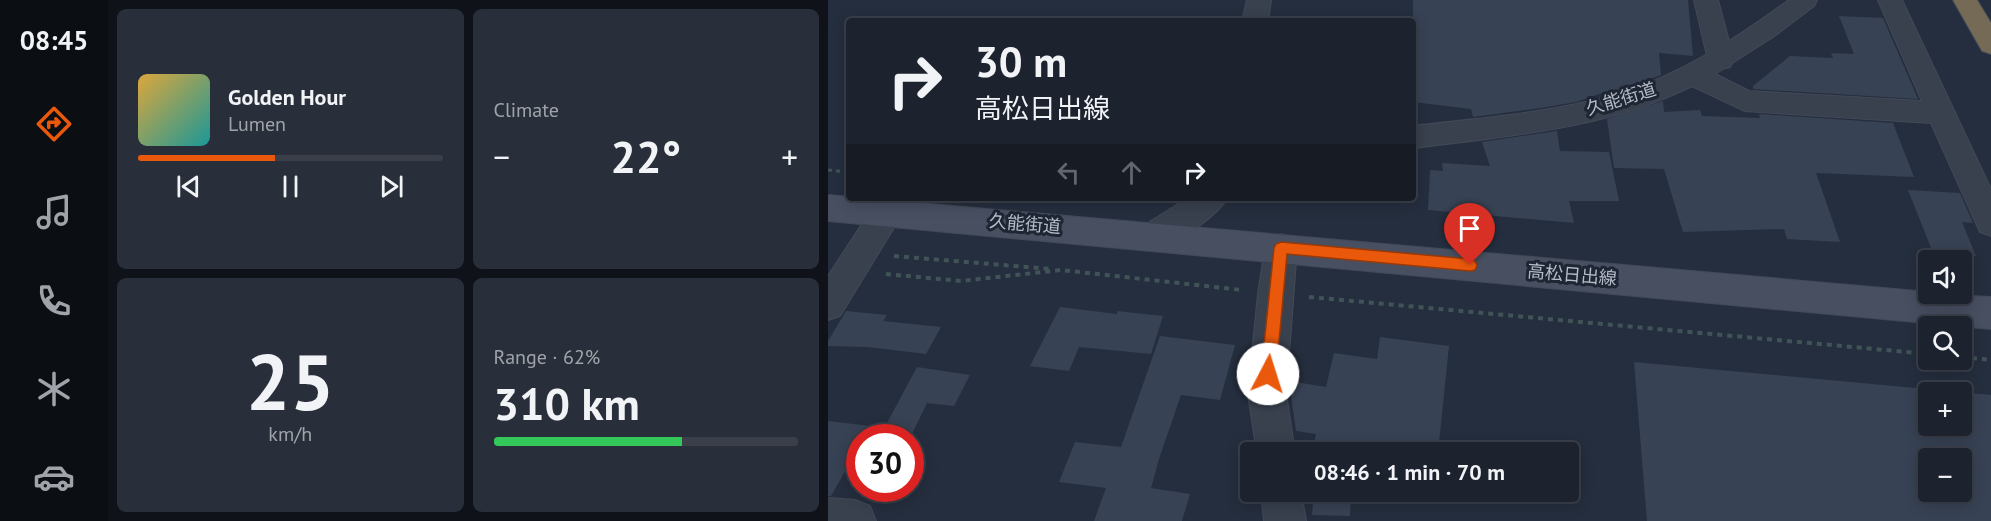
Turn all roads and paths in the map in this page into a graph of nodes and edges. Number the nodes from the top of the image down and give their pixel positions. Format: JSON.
{"nodes":[{"id":1,"x":1259,"y":0,"type":"edge"},
{"id":2,"x":1706,"y":0,"type":"edge"},
{"id":3,"x":1805,"y":0,"type":"edge"},
{"id":4,"x":1890,"y":0,"type":"edge"},
{"id":5,"x":1965,"y":0,"type":"edge"},
{"id":6,"x":1255,"y":18,"type":"edge"},
{"id":7,"x":1991,"y":45,"type":"edge"},
{"id":8,"x":1721,"y":60,"type":"junction"},
{"id":9,"x":1690,"y":73,"type":"junction"},
{"id":10,"x":1941,"y":112,"type":"junction"},
{"id":11,"x":1416,"y":137,"type":"edge"},
{"id":12,"x":828,"y":170,"type":"edge"},
{"id":13,"x":846,"y":172,"type":"edge"},
{"id":14,"x":1207,"y":201,"type":"edge"},
{"id":15,"x":892,"y":205,"type":"edge"},
{"id":16,"x":828,"y":208,"type":"edge"},
{"id":17,"x":1991,"y":223,"type":"edge"},
{"id":18,"x":1154,"y":236,"type":"junction"},
{"id":19,"x":1281,"y":248,"type":"junction"},
{"id":20,"x":892,"y":256,"type":"dead end"},
{"id":21,"x":1061,"y":270,"type":"junction"},
{"id":22,"x":881,"y":274,"type":"dead end"},
{"id":23,"x":1275,"y":294,"type":"junction"},
{"id":24,"x":828,"y":305,"type":"edge"},
{"id":25,"x":1991,"y":313,"type":"edge"},
{"id":26,"x":1918,"y":353,"type":"edge"},
{"id":27,"x":1972,"y":358,"type":"edge"},
{"id":28,"x":1991,"y":360,"type":"edge"},
{"id":29,"x":1274,"y":442,"type":"edge"},
{"id":30,"x":1283,"y":502,"type":"edge"},
{"id":31,"x":828,"y":518,"type":"edge"},
{"id":32,"x":855,"y":521,"type":"edge"},
{"id":33,"x":1286,"y":521,"type":"edge"}],
"edges":[{"from":1,"to":6,"type":"street"},
{"from":2,"to":8,"type":"street"},
{"from":3,"to":8,"type":"street","name":"久能街道"},
{"from":4,"to":10,"type":"street"},
{"from":5,"to":7,"type":"highway"},
{"from":8,"to":9,"type":"street","name":"久能街道"},
{"from":9,"to":10,"type":"street"},
{"from":9,"to":11,"type":"street","name":"久能街道"},
{"from":10,"to":17,"type":"street"},
{"from":12,"to":13,"type":"path"},
{"from":14,"to":18,"type":"street"},
{"from":15,"to":16,"type":"main road","name":"久能街道"},
{"from":15,"to":18,"type":"main road","name":"久能街道"},
{"from":15,"to":24,"type":"street"},
{"from":18,"to":19,"type":"main road","name":"高松日出線"},
{"from":19,"to":23,"type":"street"},
{"from":19,"to":25,"type":"main road","name":"高松日出線"},
{"from":20,"to":21,"type":"path"},
{"from":21,"to":22,"type":"path"},
{"from":21,"to":23,"type":"path"},
{"from":23,"to":26,"type":"path"},
{"from":23,"to":29,"type":"street"},
{"from":27,"to":28,"type":"path"},
{"from":30,"to":33,"type":"street"},
{"from":31,"to":32,"type":"street"}]}
